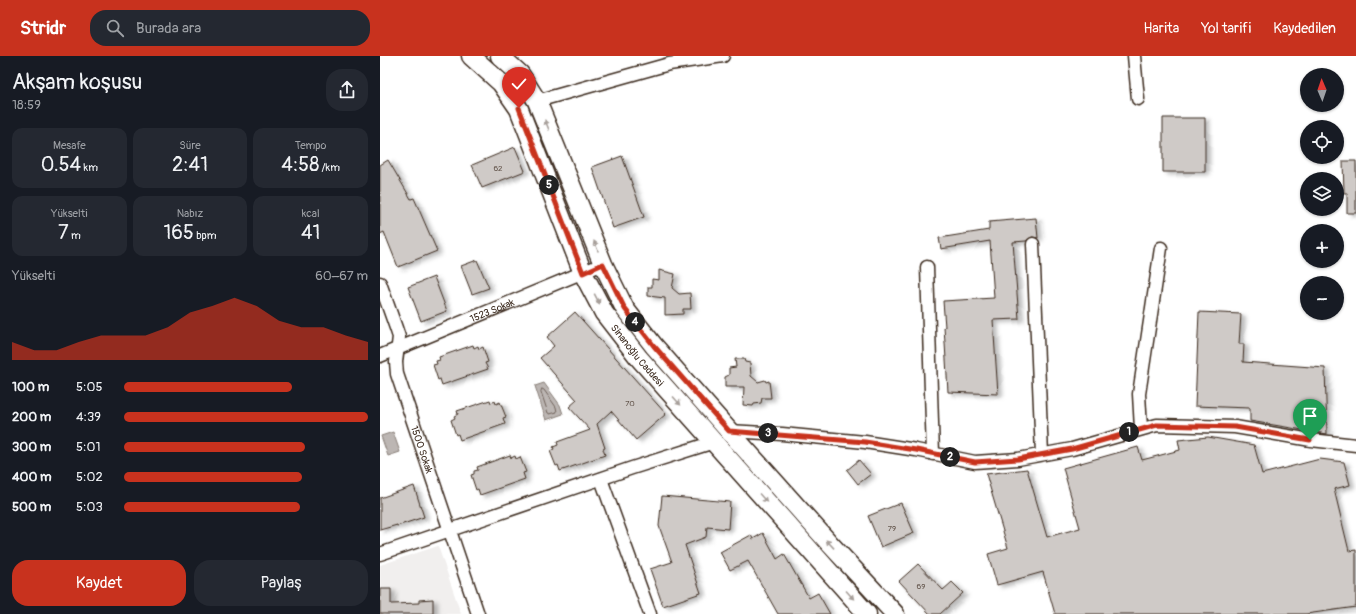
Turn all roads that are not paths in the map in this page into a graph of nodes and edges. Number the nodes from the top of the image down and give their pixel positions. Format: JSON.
{"nodes":[{"id":1,"x":471,"y":56,"type":"edge"},
{"id":2,"x":500,"y":56,"type":"edge"},
{"id":3,"x":723,"y":56,"type":"edge"},
{"id":4,"x":1134,"y":56,"type":"edge"},
{"id":5,"x":1138,"y":99,"type":"dead end"},
{"id":6,"x":537,"y":101,"type":"junction"},
{"id":7,"x":1033,"y":244,"type":"dead end"},
{"id":8,"x":1161,"y":248,"type":"dead end"},
{"id":9,"x":603,"y":264,"type":"junction"},
{"id":10,"x":927,"y":267,"type":"dead end"},
{"id":11,"x":583,"y":273,"type":"junction"},
{"id":12,"x":380,"y":283,"type":"edge"},
{"id":13,"x":397,"y":350,"type":"junction"},
{"id":14,"x":380,"y":356,"type":"edge"},
{"id":15,"x":1141,"y":429,"type":"junction"},
{"id":16,"x":729,"y":431,"type":"junction"},
{"id":17,"x":714,"y":442,"type":"junction"},
{"id":18,"x":1356,"y":445,"type":"edge"},
{"id":19,"x":933,"y":454,"type":"junction"},
{"id":20,"x":1042,"y":454,"type":"junction"},
{"id":21,"x":601,"y":479,"type":"junction"},
{"id":22,"x":450,"y":530,"type":"junction"},
{"id":23,"x":380,"y":554,"type":"edge"},
{"id":24,"x":478,"y":614,"type":"edge"},
{"id":25,"x":650,"y":614,"type":"edge"},
{"id":26,"x":868,"y":614,"type":"edge"},
{"id":27,"x":895,"y":614,"type":"edge"}],
"edges":[{"from":1,"to":11,"type":"main road","name":"Si̇nanoğlu Caddesi"},
{"from":2,"to":6,"type":"main road","name":"Si̇nanoğlu Caddesi"},
{"from":3,"to":6,"type":"street"},
{"from":4,"to":5,"type":"street"},
{"from":9,"to":6,"type":"main road","name":"Si̇nanoğlu Caddesi","one_way":true},
{"from":7,"to":20,"type":"street"},
{"from":8,"to":15,"type":"street"},
{"from":9,"to":11,"type":"street","name":"1523 Sokak"},
{"from":9,"to":16,"type":"main road","name":"Si̇nanoğlu Caddesi"},
{"from":10,"to":19,"type":"street"},
{"from":11,"to":13,"type":"street","name":"1523 Sokak"},
{"from":11,"to":17,"type":"main road","name":"Si̇nanoğlu Caddesi","one_way":true},
{"from":12,"to":13,"type":"street","name":"1500 Sokak"},
{"from":13,"to":14,"type":"street","name":"1523 Sokak"},
{"from":13,"to":22,"type":"street","name":"1500 Sokak"},
{"from":15,"to":18,"type":"street"},
{"from":15,"to":20,"type":"street"},
{"from":16,"to":19,"type":"street"},
{"from":27,"to":16,"type":"main road","name":"Si̇nanoğlu Caddesi","one_way":true},
{"from":17,"to":21,"type":"street"},
{"from":17,"to":26,"type":"main road","name":"Si̇nanoğlu Caddesi","one_way":true},
{"from":19,"to":20,"type":"street"},
{"from":21,"to":22,"type":"street"},
{"from":21,"to":25,"type":"street"},
{"from":22,"to":23,"type":"street"},
{"from":22,"to":24,"type":"street","name":"1500 Sokak"}]}
